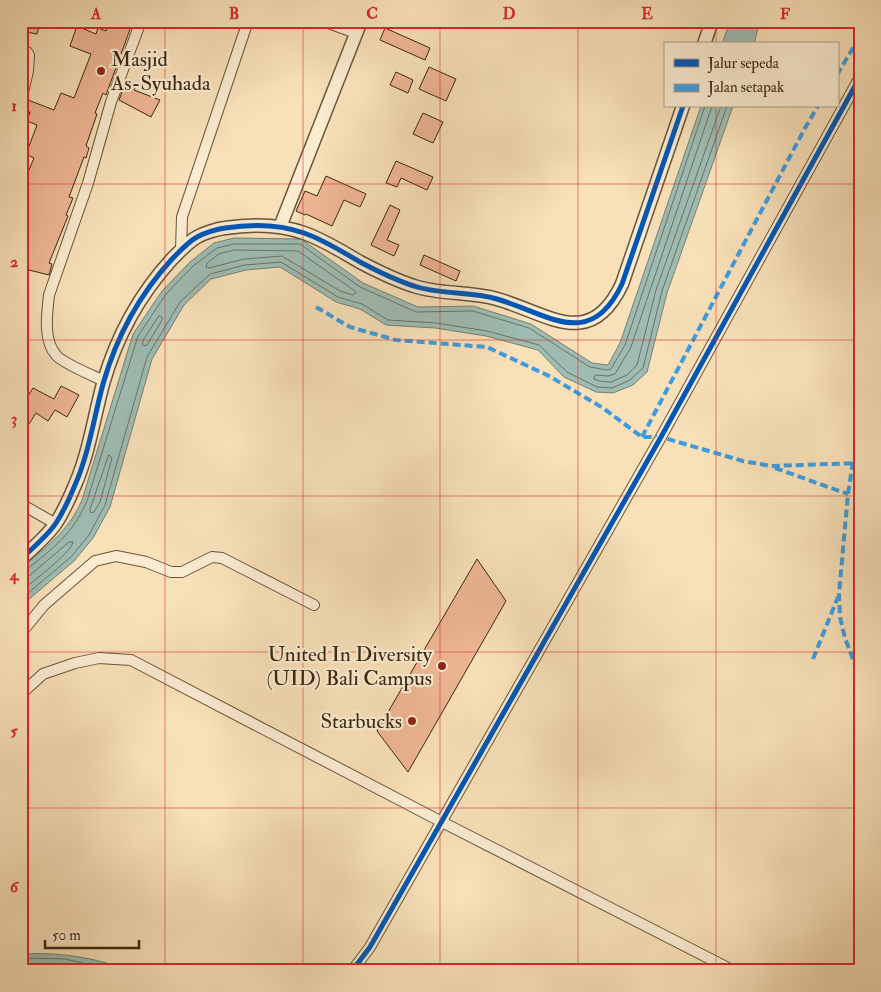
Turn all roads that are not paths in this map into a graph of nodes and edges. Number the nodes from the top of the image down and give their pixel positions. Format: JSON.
{"nodes":[{"id":1,"x":140,"y":21,"type":"edge"},
{"id":2,"x":248,"y":21,"type":"edge"},
{"id":3,"x":322,"y":21,"type":"edge"},
{"id":4,"x":361,"y":21,"type":"edge"},
{"id":5,"x":712,"y":21,"type":"edge"},
{"id":6,"x":356,"y":33,"type":"junction"},
{"id":7,"x":705,"y":42,"type":"edge"},
{"id":8,"x":21,"y":51,"type":"edge"},
{"id":9,"x":860,"y":77,"type":"edge"},
{"id":10,"x":21,"y":101,"type":"edge"},
{"id":11,"x":682,"y":108,"type":"edge"},
{"id":12,"x":280,"y":227,"type":"junction"},
{"id":13,"x":180,"y":250,"type":"junction"},
{"id":14,"x":104,"y":381,"type":"junction"},
{"id":15,"x":21,"y":504,"type":"edge"},
{"id":16,"x":56,"y":524,"type":"junction"},
{"id":17,"x":21,"y":559,"type":"edge"},
{"id":18,"x":314,"y":604,"type":"dead end"},
{"id":19,"x":21,"y":633,"type":"edge"},
{"id":20,"x":21,"y":694,"type":"edge"},
{"id":21,"x":442,"y":822,"type":"junction"},
{"id":22,"x":352,"y":971,"type":"edge"},
{"id":23,"x":734,"y":971,"type":"edge"}],
"edges":[{"from":1,"to":14,"type":"street"},
{"from":2,"to":13,"type":"street"},
{"from":3,"to":6,"type":"street"},
{"from":4,"to":6,"type":"street"},
{"from":5,"to":7,"type":"street"},
{"from":6,"to":12,"type":"street"},
{"from":8,"to":10,"type":"street"},
{"from":9,"to":21,"type":"street"},
{"from":11,"to":12,"type":"street"},
{"from":12,"to":13,"type":"street"},
{"from":13,"to":14,"type":"street"},
{"from":14,"to":16,"type":"street"},
{"from":15,"to":16,"type":"street"},
{"from":16,"to":17,"type":"street"},
{"from":18,"to":19,"type":"street"},
{"from":20,"to":21,"type":"street"},
{"from":21,"to":22,"type":"street"},
{"from":21,"to":23,"type":"street"}]}
